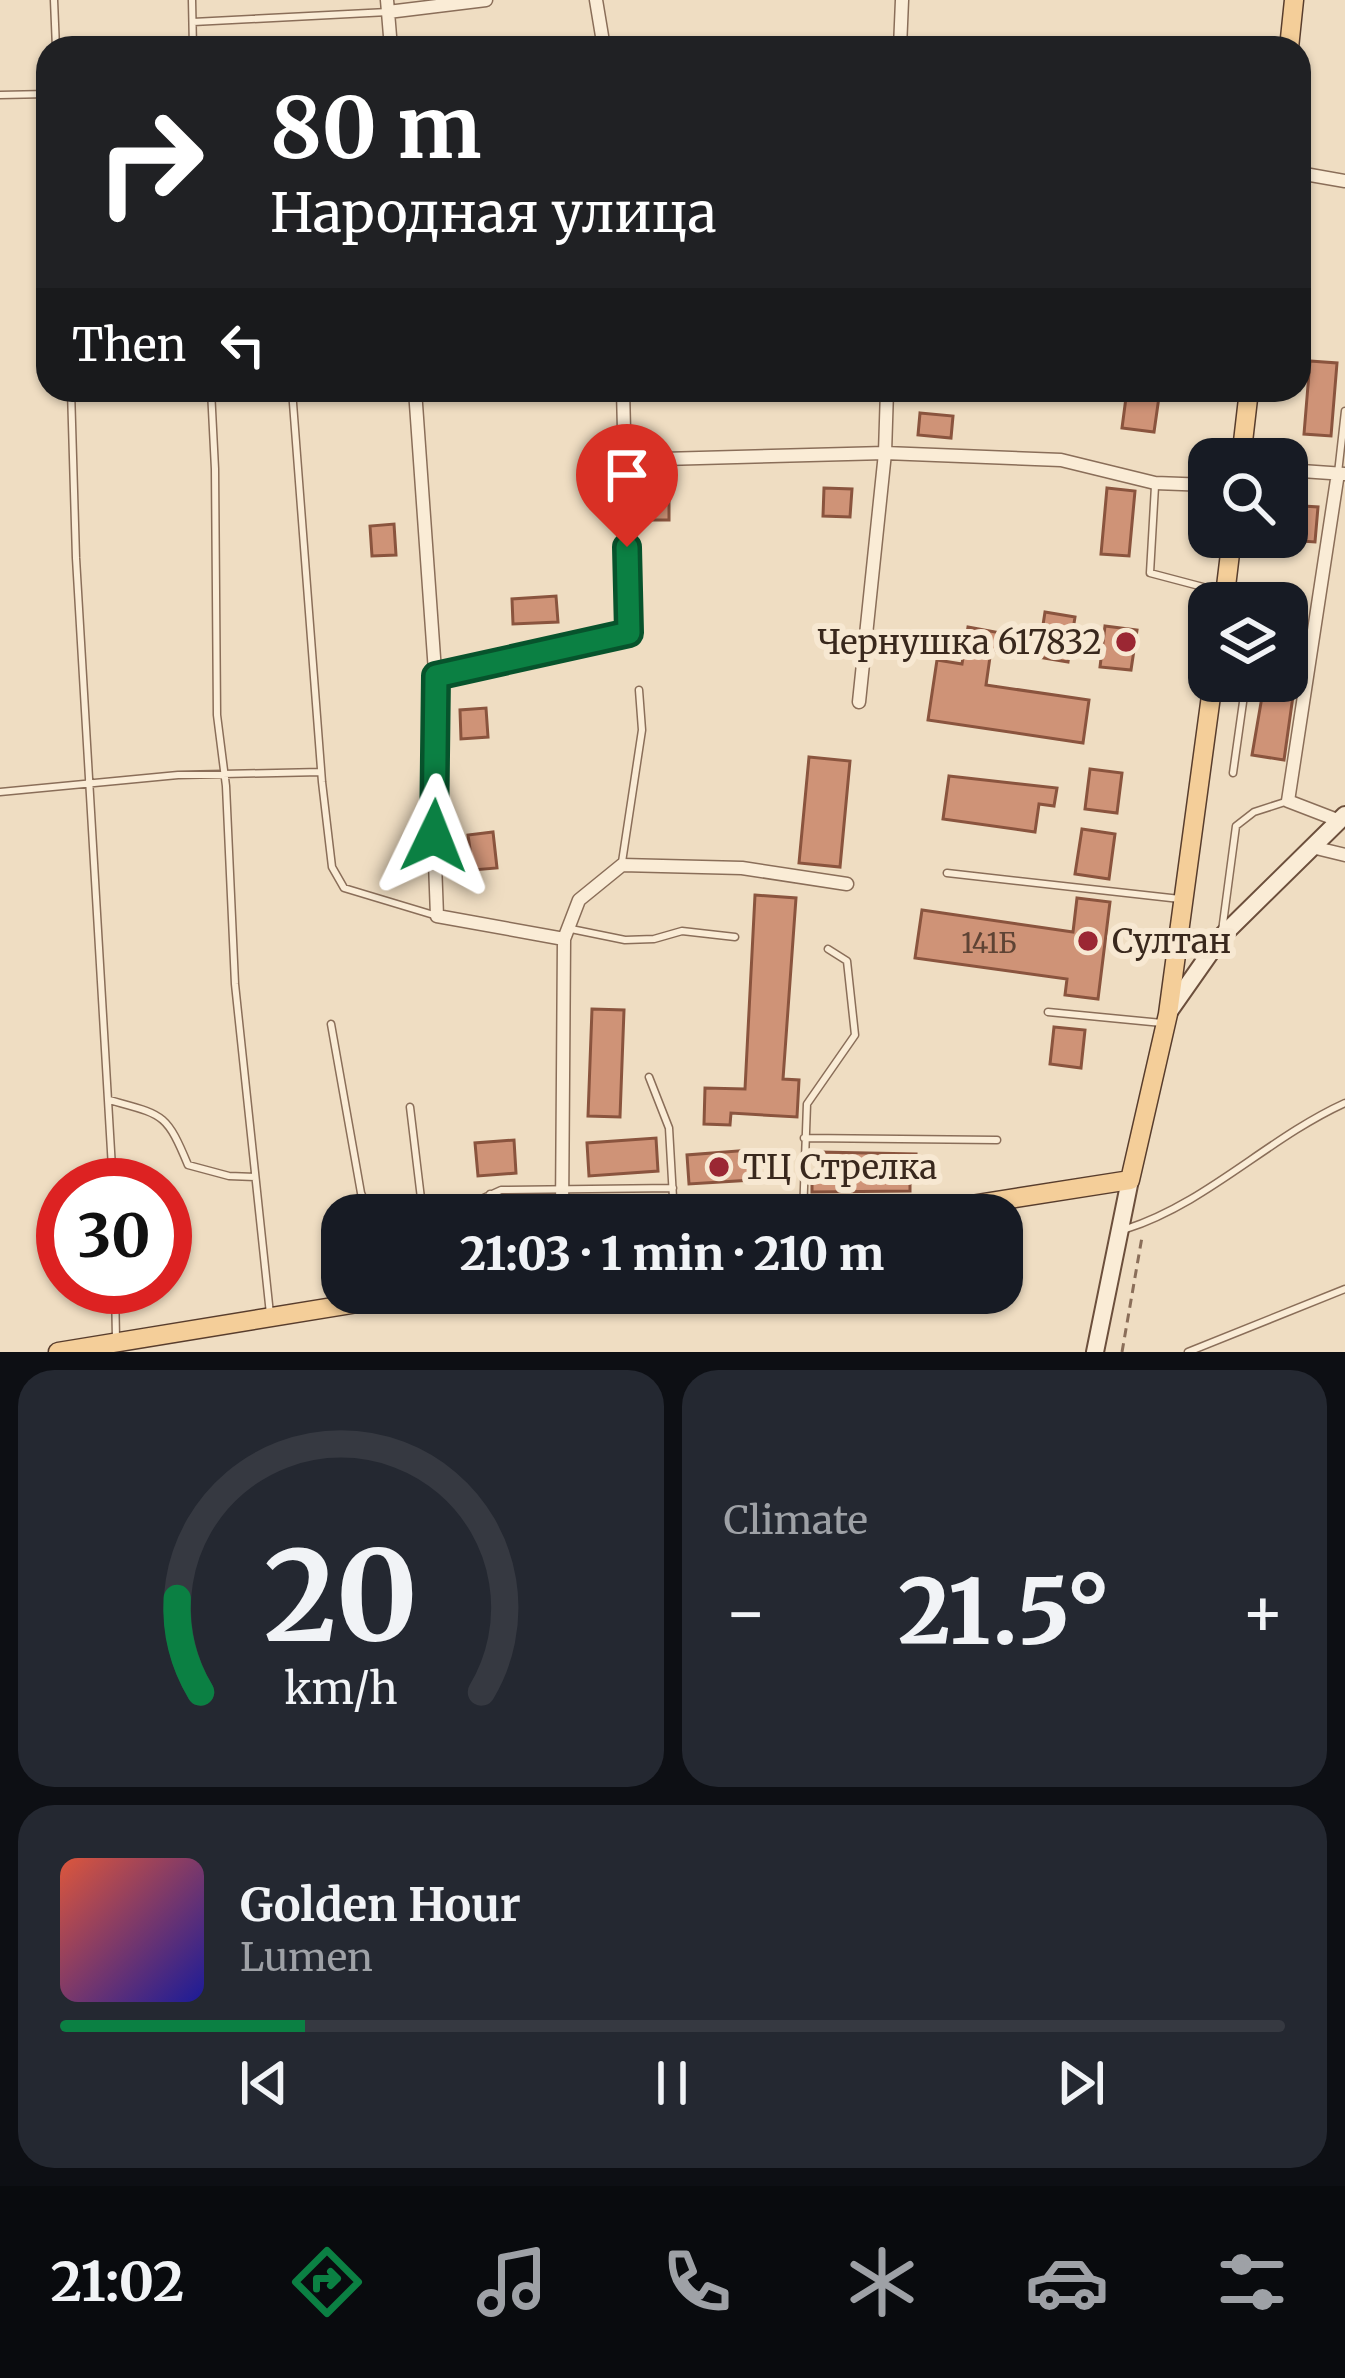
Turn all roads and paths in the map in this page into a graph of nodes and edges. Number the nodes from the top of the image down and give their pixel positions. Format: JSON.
{"nodes":[{"id":1,"x":54,"y":0,"type":"edge"},
{"id":2,"x":192,"y":0,"type":"edge"},
{"id":3,"x":486,"y":0,"type":"edge"},
{"id":4,"x":596,"y":0,"type":"edge"},
{"id":5,"x":902,"y":0,"type":"edge"},
{"id":6,"x":1294,"y":0,"type":"edge"},
{"id":7,"x":387,"y":6,"type":"edge"},
{"id":8,"x":193,"y":22,"type":"junction"},
{"id":9,"x":56,"y":36,"type":"edge"},
{"id":10,"x":193,"y":36,"type":"edge"},
{"id":11,"x":390,"y":36,"type":"edge"},
{"id":12,"x":602,"y":36,"type":"edge"},
{"id":13,"x":900,"y":36,"type":"edge"},
{"id":14,"x":1290,"y":36,"type":"edge"},
{"id":15,"x":36,"y":94,"type":"edge"},
{"id":16,"x":0,"y":95,"type":"edge"},
{"id":17,"x":1311,"y":175,"type":"edge"},
{"id":18,"x":1345,"y":181,"type":"edge"},
{"id":19,"x":70,"y":402,"type":"edge"},
{"id":20,"x":212,"y":402,"type":"edge"},
{"id":21,"x":293,"y":402,"type":"edge"},
{"id":22,"x":417,"y":402,"type":"edge"},
{"id":23,"x":624,"y":402,"type":"edge"},
{"id":24,"x":887,"y":402,"type":"edge"},
{"id":25,"x":1248,"y":402,"type":"edge"},
{"id":26,"x":1345,"y":411,"type":"edge"},
{"id":27,"x":1243,"y":438,"type":"edge"},
{"id":28,"x":885,"y":453,"type":"junction"},
{"id":29,"x":626,"y":460,"type":"junction"},
{"id":30,"x":1308,"y":471,"type":"edge"},
{"id":31,"x":1341,"y":473,"type":"edge"},
{"id":32,"x":1155,"y":482,"type":"junction"},
{"id":33,"x":1188,"y":484,"type":"edge"},
{"id":34,"x":1188,"y":586,"type":"edge"},
{"id":35,"x":436,"y":676,"type":"junction"},
{"id":36,"x":639,"y":690,"type":"dead end"},
{"id":37,"x":1210,"y":702,"type":"edge"},
{"id":38,"x":1243,"y":702,"type":"edge"},
{"id":39,"x":859,"y":703,"type":"dead end"},
{"id":40,"x":321,"y":772,"type":"junction"},
{"id":41,"x":1233,"y":773,"type":"dead end"},
{"id":42,"x":224,"y":775,"type":"junction"},
{"id":43,"x":90,"y":783,"type":"junction"},
{"id":44,"x":0,"y":792,"type":"edge"},
{"id":45,"x":1288,"y":801,"type":"junction"},
{"id":46,"x":1342,"y":818,"type":"edge"},
{"id":47,"x":1312,"y":847,"type":"junction"},
{"id":48,"x":1345,"y":855,"type":"edge"},
{"id":49,"x":622,"y":865,"type":"junction"},
{"id":50,"x":947,"y":873,"type":"dead end"},
{"id":51,"x":847,"y":884,"type":"dead end"},
{"id":52,"x":1184,"y":900,"type":"junction"},
{"id":53,"x":437,"y":916,"type":"junction"},
{"id":54,"x":566,"y":934,"type":"junction"},
{"id":55,"x":1222,"y":936,"type":"junction"},
{"id":56,"x":735,"y":937,"type":"dead end"},
{"id":57,"x":828,"y":950,"type":"dead end"},
{"id":58,"x":1048,"y":1012,"type":"dead end"},
{"id":59,"x":1167,"y":1019,"type":"junction"},
{"id":60,"x":331,"y":1024,"type":"dead end"},
{"id":61,"x":649,"y":1077,"type":"dead end"},
{"id":62,"x":109,"y":1100,"type":"junction"},
{"id":63,"x":1345,"y":1103,"type":"edge"},
{"id":64,"x":410,"y":1107,"type":"dead end"},
{"id":65,"x":804,"y":1138,"type":"junction"},
{"id":66,"x":997,"y":1140,"type":"dead end"},
{"id":67,"x":112,"y":1158,"type":"edge"},
{"id":68,"x":255,"y":1177,"type":"junction"},
{"id":69,"x":1130,"y":1180,"type":"junction"},
{"id":70,"x":673,"y":1188,"type":"junction"},
{"id":71,"x":562,"y":1190,"type":"junction"},
{"id":72,"x":361,"y":1194,"type":"edge"},
{"id":73,"x":420,"y":1194,"type":"edge"},
{"id":74,"x":490,"y":1194,"type":"edge"},
{"id":75,"x":562,"y":1194,"type":"edge"},
{"id":76,"x":673,"y":1194,"type":"edge"},
{"id":77,"x":803,"y":1194,"type":"edge"},
{"id":78,"x":1023,"y":1197,"type":"edge"},
{"id":79,"x":1144,"y":1223,"type":"junction"},
{"id":80,"x":1118,"y":1231,"type":"junction"},
{"id":81,"x":1345,"y":1289,"type":"edge"},
{"id":82,"x":321,"y":1308,"type":"edge"},
{"id":83,"x":115,"y":1314,"type":"edge"},
{"id":84,"x":270,"y":1317,"type":"junction"},
{"id":85,"x":116,"y":1342,"type":"junction"},
{"id":86,"x":58,"y":1352,"type":"edge"},
{"id":87,"x":1095,"y":1352,"type":"edge"},
{"id":88,"x":1122,"y":1352,"type":"edge"},
{"id":89,"x":1188,"y":1352,"type":"edge"}],
"edges":[{"from":1,"to":9,"type":"lane"},
{"from":2,"to":8,"type":"lane"},
{"from":3,"to":7,"type":"street"},
{"from":4,"to":12,"type":"street"},
{"from":5,"to":13,"type":"street"},
{"from":6,"to":14,"type":"main road"},
{"from":7,"to":8,"type":"lane"},
{"from":7,"to":11,"type":"street"},
{"from":8,"to":10,"type":"lane"},
{"from":15,"to":16,"type":"lane"},
{"from":17,"to":18,"type":"street"},
{"from":19,"to":43,"type":"lane"},
{"from":20,"to":42,"type":"lane"},
{"from":21,"to":40,"type":"lane"},
{"from":22,"to":35,"type":"street"},
{"from":23,"to":29,"type":"street"},
{"from":24,"to":28,"type":"street"},
{"from":25,"to":27,"type":"main road"},
{"from":26,"to":31,"type":"lane"},
{"from":28,"to":29,"type":"street"},
{"from":28,"to":32,"type":"street"},
{"from":28,"to":39,"type":"street"},
{"from":29,"to":35,"type":"street"},
{"from":30,"to":31,"type":"street"},
{"from":31,"to":45,"type":"street"},
{"from":32,"to":33,"type":"street"},
{"from":32,"to":34,"type":"lane"},
{"from":35,"to":53,"type":"street"},
{"from":36,"to":49,"type":"lane"},
{"from":37,"to":52,"type":"main road"},
{"from":38,"to":41,"type":"lane"},
{"from":40,"to":42,"type":"lane"},
{"from":40,"to":53,"type":"lane"},
{"from":42,"to":43,"type":"lane"},
{"from":42,"to":68,"type":"lane"},
{"from":43,"to":44,"type":"lane"},
{"from":43,"to":62,"type":"lane"},
{"from":45,"to":46,"type":"street"},
{"from":45,"to":55,"type":"lane"},
{"from":46,"to":47,"type":"street"},
{"from":47,"to":48,"type":"street"},
{"from":47,"to":55,"type":"street"},
{"from":49,"to":51,"type":"street"},
{"from":49,"to":54,"type":"street"},
{"from":50,"to":52,"type":"lane"},
{"from":52,"to":59,"type":"main road"},
{"from":53,"to":54,"type":"street"},
{"from":54,"to":56,"type":"lane"},
{"from":54,"to":71,"type":"street"},
{"from":55,"to":59,"type":"street"},
{"from":57,"to":65,"type":"lane"},
{"from":58,"to":59,"type":"lane"},
{"from":59,"to":69,"type":"main road"},
{"from":60,"to":72,"type":"lane"},
{"from":61,"to":70,"type":"lane"},
{"from":62,"to":67,"type":"lane"},
{"from":62,"to":68,"type":"lane"},
{"from":63,"to":79,"type":"lane"},
{"from":64,"to":73,"type":"lane"},
{"from":65,"to":66,"type":"lane"},
{"from":65,"to":77,"type":"lane"},
{"from":68,"to":84,"type":"lane"},
{"from":69,"to":78,"type":"main road"},
{"from":69,"to":80,"type":"street"},
{"from":70,"to":71,"type":"lane"},
{"from":70,"to":76,"type":"lane"},
{"from":71,"to":74,"type":"lane"},
{"from":71,"to":75,"type":"street"},
{"from":79,"to":80,"type":"lane"},
{"from":79,"to":88,"type":"path"},
{"from":80,"to":87,"type":"street"},
{"from":81,"to":89,"type":"lane"},
{"from":82,"to":84,"type":"main road"},
{"from":83,"to":85,"type":"lane"},
{"from":84,"to":85,"type":"main road"},
{"from":85,"to":86,"type":"main road"}]}
